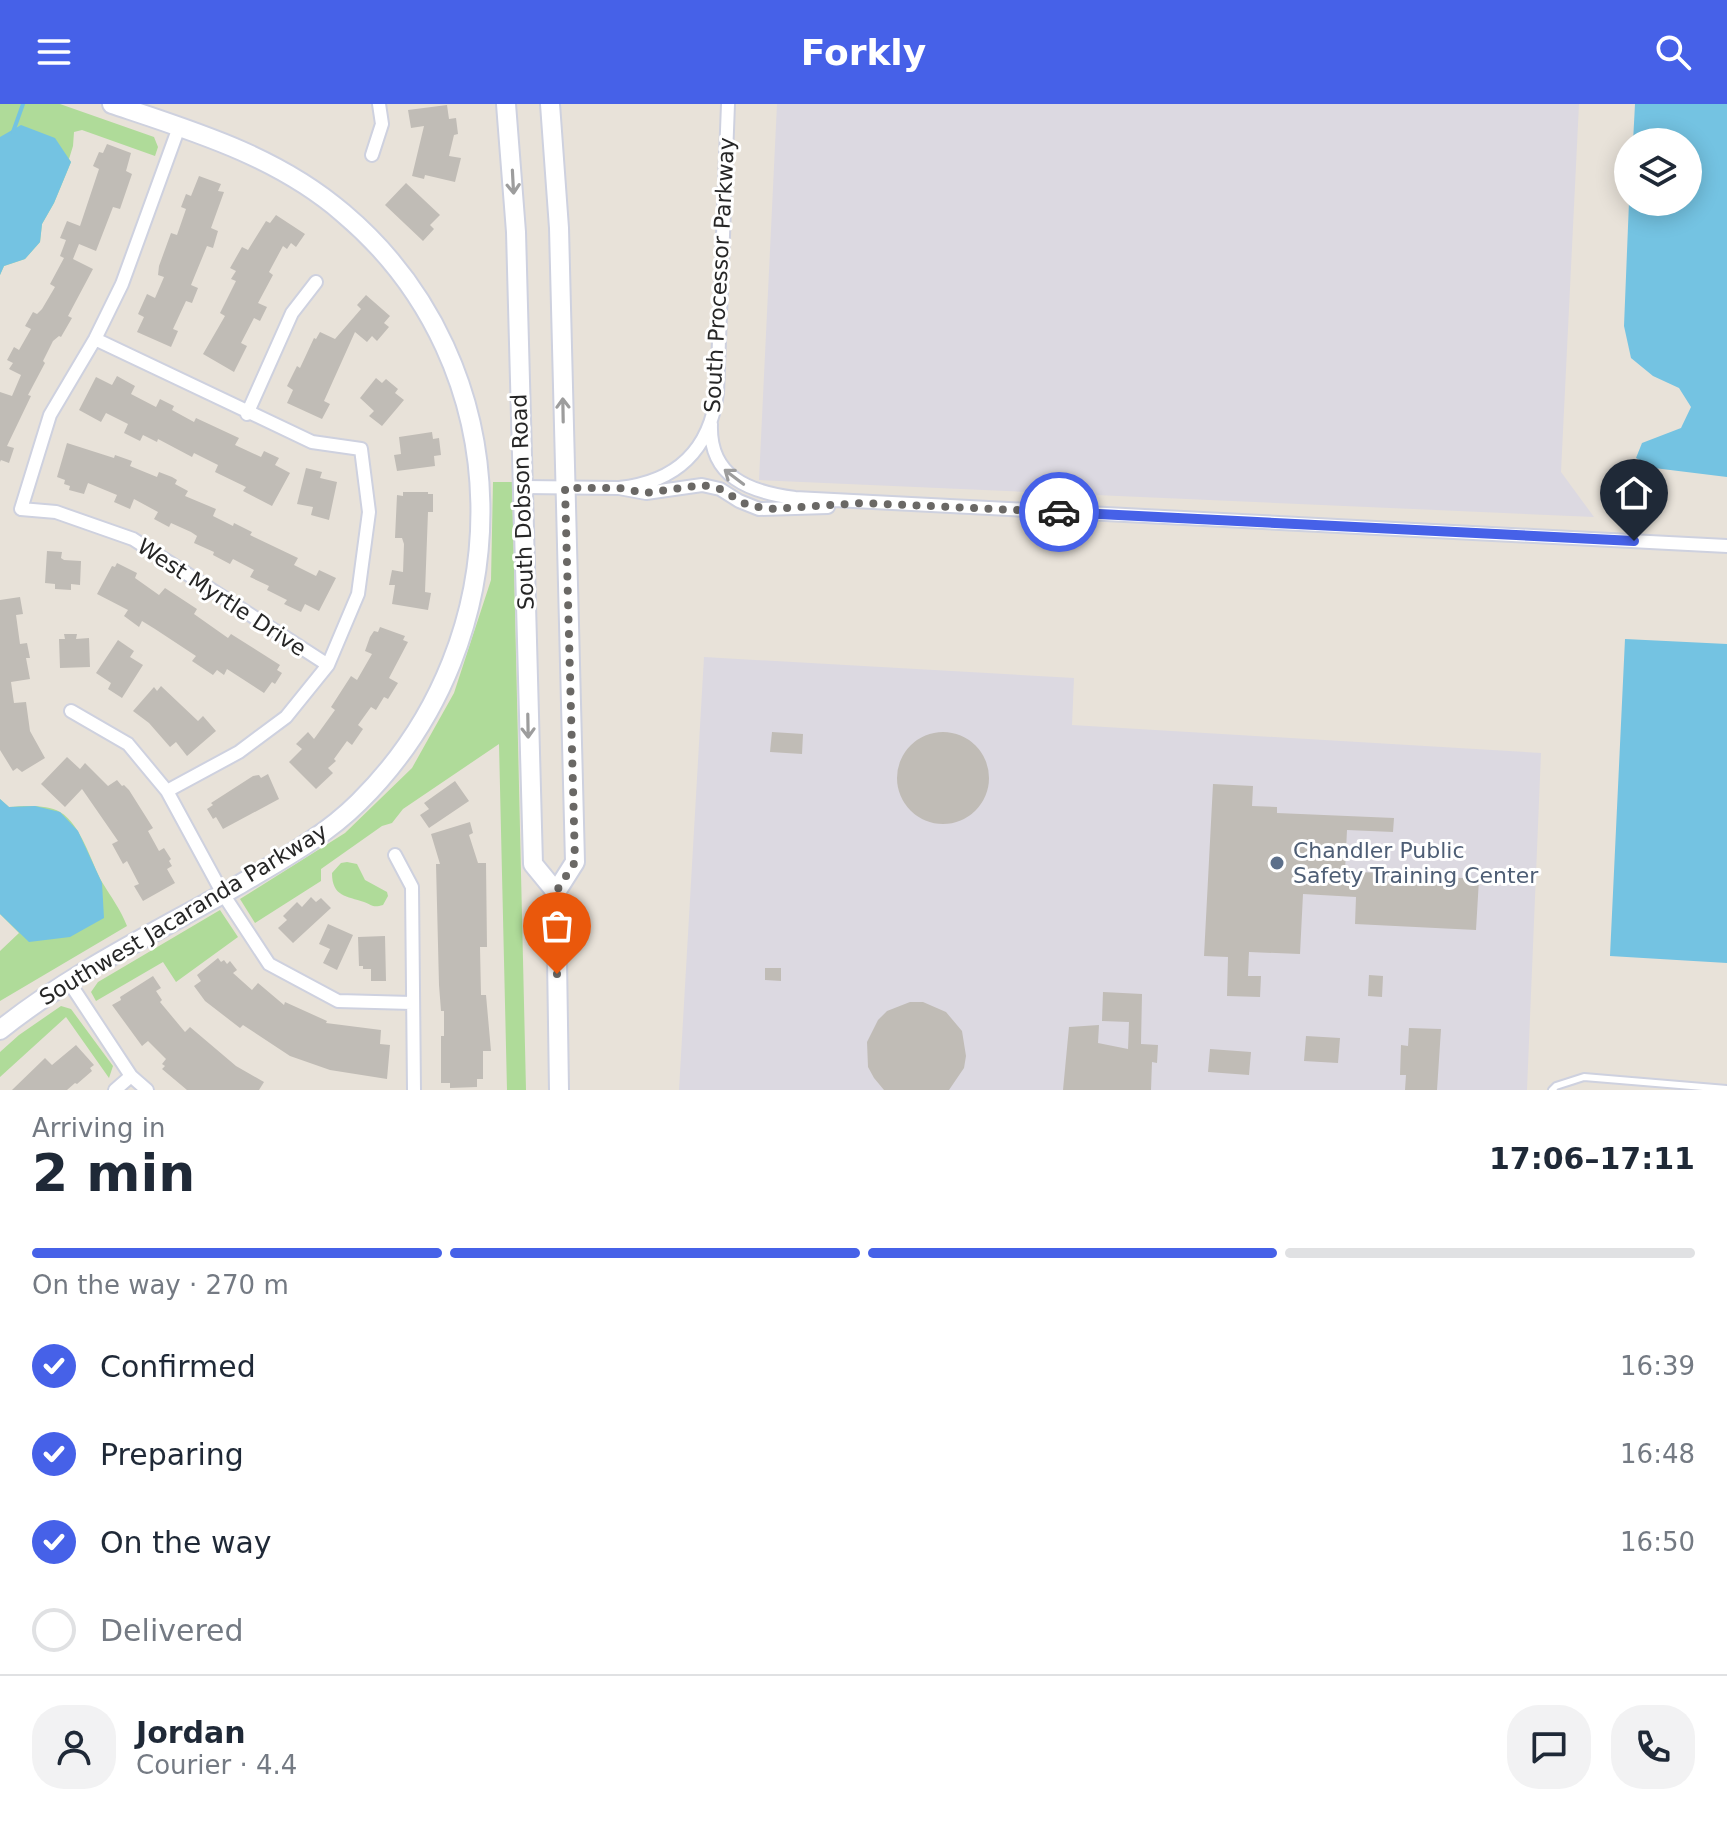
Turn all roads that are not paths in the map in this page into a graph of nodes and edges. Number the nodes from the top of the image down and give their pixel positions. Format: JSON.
{"nodes":[{"id":1,"x":112,"y":104,"type":"edge"},
{"id":2,"x":379,"y":104,"type":"edge"},
{"id":3,"x":506,"y":104,"type":"edge"},
{"id":4,"x":550,"y":104,"type":"edge"},
{"id":5,"x":728,"y":104,"type":"edge"},
{"id":6,"x":179,"y":127,"type":"junction"},
{"id":7,"x":372,"y":155,"type":"dead end"},
{"id":8,"x":316,"y":282,"type":"dead end"},
{"id":9,"x":95,"y":339,"type":"junction"},
{"id":10,"x":247,"y":414,"type":"junction"},
{"id":11,"x":711,"y":424,"type":"junction"},
{"id":12,"x":523,"y":487,"type":"junction"},
{"id":13,"x":565,"y":488,"type":"junction"},
{"id":14,"x":619,"y":488,"type":"junction"},
{"id":15,"x":863,"y":503,"type":"junction"},
{"id":16,"x":1727,"y":546,"type":"edge"},
{"id":17,"x":328,"y":665,"type":"junction"},
{"id":18,"x":71,"y":711,"type":"dead end"},
{"id":19,"x":167,"y":791,"type":"junction"},
{"id":20,"x":395,"y":855,"type":"dead end"},
{"id":21,"x":556,"y":892,"type":"junction"},
{"id":22,"x":223,"y":894,"type":"junction"},
{"id":23,"x":69,"y":982,"type":"junction"},
{"id":24,"x":412,"y":1003,"type":"junction"},
{"id":25,"x":0,"y":1029,"type":"edge"},
{"id":26,"x":131,"y":1076,"type":"junction"},
{"id":27,"x":1727,"y":1089,"type":"edge"},
{"id":28,"x":115,"y":1090,"type":"edge"},
{"id":29,"x":147,"y":1090,"type":"edge"},
{"id":30,"x":414,"y":1090,"type":"edge"},
{"id":31,"x":559,"y":1090,"type":"edge"},
{"id":32,"x":1552,"y":1090,"type":"edge"}],
"edges":[{"from":1,"to":6,"type":"main road","name":"Southwest Jacaranda Parkway"},
{"from":2,"to":7,"type":"street"},
{"from":3,"to":12,"type":"main road","name":"South Dobson Road","one_way":true},
{"from":13,"to":4,"type":"main road","name":"South Dobson Road","one_way":true},
{"from":5,"to":11,"type":"street","name":"South Processor Parkway"},
{"from":6,"to":9,"type":"street"},
{"from":6,"to":22,"type":"main road","name":"Southwest Jacaranda Parkway"},
{"from":8,"to":10,"type":"street"},
{"from":9,"to":10,"type":"street"},
{"from":9,"to":17,"type":"street","name":"West Myrtle Drive"},
{"from":10,"to":17,"type":"street"},
{"from":11,"to":14,"type":"street","name":"South Processor Parkway"},
{"from":15,"to":11,"type":"street","one_way":true},
{"from":12,"to":13,"type":"street"},
{"from":12,"to":21,"type":"main road","name":"South Dobson Road","one_way":true},
{"from":13,"to":14,"type":"street"},
{"from":13,"to":21,"type":"main road","name":"South Dobson Road"},
{"from":14,"to":15,"type":"street"},
{"from":15,"to":16,"type":"street"},
{"from":17,"to":19,"type":"street"},
{"from":18,"to":19,"type":"street"},
{"from":19,"to":22,"type":"street"},
{"from":20,"to":24,"type":"street"},
{"from":21,"to":31,"type":"main road","name":"South Dobson Road"},
{"from":22,"to":23,"type":"main road","name":"Southwest Jacaranda Parkway"},
{"from":22,"to":24,"type":"street"},
{"from":23,"to":25,"type":"main road","name":"Southwest Jacaranda Parkway"},
{"from":23,"to":26,"type":"street"},
{"from":24,"to":30,"type":"street"},
{"from":26,"to":28,"type":"street"},
{"from":26,"to":29,"type":"street"},
{"from":27,"to":32,"type":"lane"}]}
